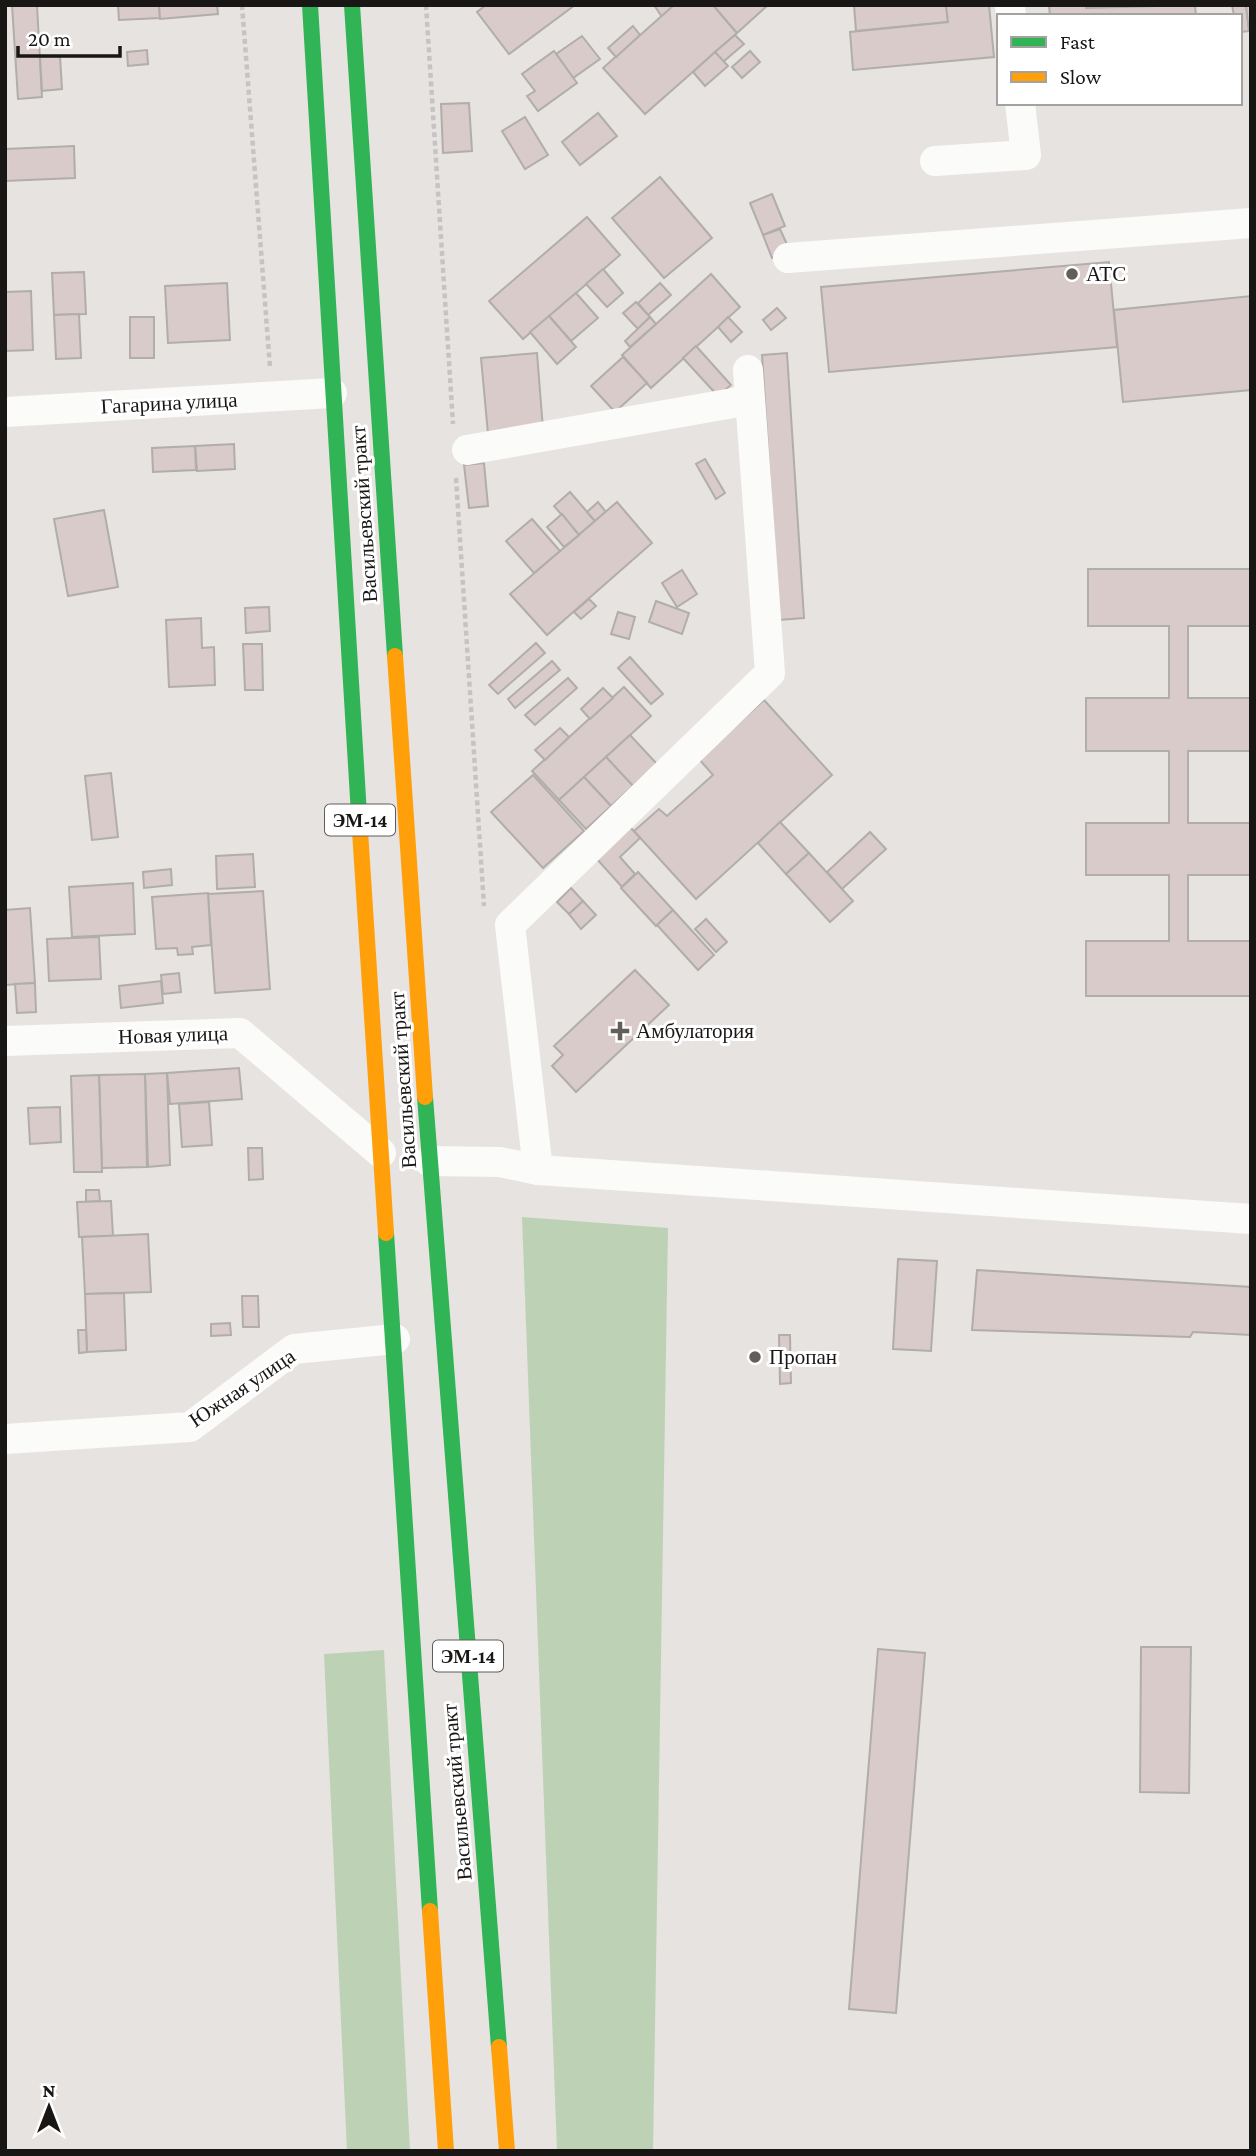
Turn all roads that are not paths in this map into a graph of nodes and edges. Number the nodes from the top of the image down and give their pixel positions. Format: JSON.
{"nodes":[{"id":1,"x":310,"y":5,"type":"edge"},
{"id":2,"x":352,"y":5,"type":"edge"},
{"id":3,"x":1020,"y":105,"type":"edge"},
{"id":4,"x":935,"y":161,"type":"dead end"},
{"id":5,"x":1251,"y":223,"type":"edge"},
{"id":6,"x":788,"y":257,"type":"dead end"},
{"id":7,"x":748,"y":370,"type":"dead end"},
{"id":8,"x":332,"y":393,"type":"junction"},
{"id":9,"x":750,"y":400,"type":"junction"},
{"id":10,"x":5,"y":412,"type":"edge"},
{"id":11,"x":459,"y":451,"type":"road end"},
{"id":12,"x":5,"y":1041,"type":"edge"},
{"id":13,"x":381,"y":1153,"type":"junction"},
{"id":14,"x":429,"y":1161,"type":"junction"},
{"id":15,"x":538,"y":1170,"type":"junction"},
{"id":16,"x":1251,"y":1219,"type":"edge"},
{"id":17,"x":395,"y":1339,"type":"junction"},
{"id":18,"x":5,"y":1439,"type":"edge"},
{"id":19,"x":446,"y":2151,"type":"edge"},
{"id":20,"x":507,"y":2151,"type":"edge"}],
"edges":[{"from":1,"to":8,"type":"main road","name":"Васильевский тракт","number":"ЭМ-14"},
{"from":2,"to":14,"type":"main road","name":"Васильевский тракт","number":"ЭМ-14"},
{"from":3,"to":4,"type":"street"},
{"from":5,"to":6,"type":"street"},
{"from":7,"to":9,"type":"street"},
{"from":8,"to":10,"type":"street","name":"Гагарина улица"},
{"from":8,"to":13,"type":"main road","name":"Васильевский тракт","number":"ЭМ-14"},
{"from":9,"to":11,"type":"street"},
{"from":9,"to":15,"type":"street"},
{"from":12,"to":13,"type":"street","name":"Новая улица"},
{"from":13,"to":17,"type":"main road","name":"Васильевский тракт","number":"ЭМ-14"},
{"from":14,"to":15,"type":"street"},
{"from":14,"to":20,"type":"main road","name":"Васильевский тракт","number":"ЭМ-14"},
{"from":15,"to":16,"type":"street"},
{"from":17,"to":18,"type":"street","name":"Южная улица"},
{"from":17,"to":19,"type":"main road","name":"Васильевский тракт","number":"ЭМ-14"}]}
